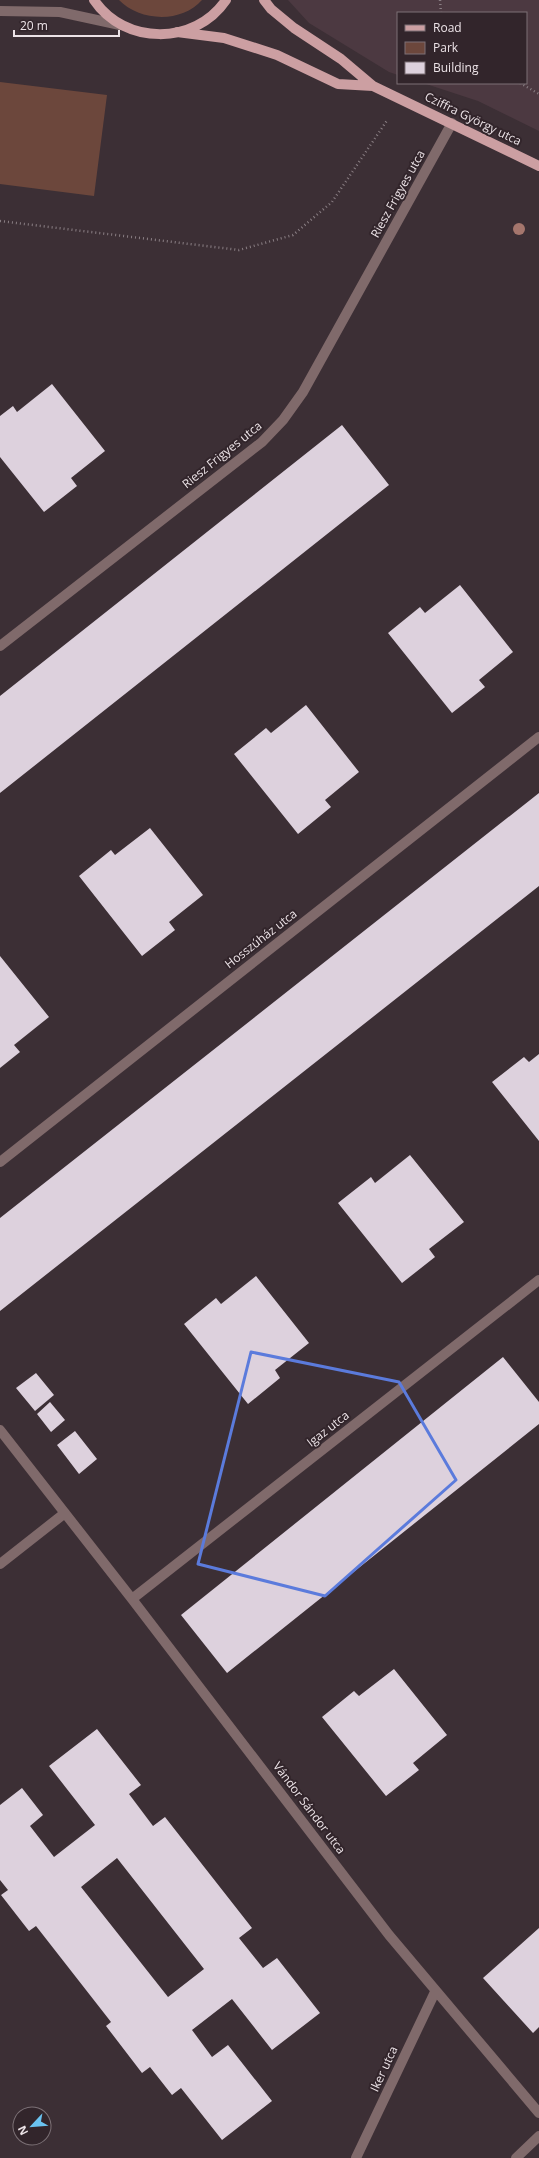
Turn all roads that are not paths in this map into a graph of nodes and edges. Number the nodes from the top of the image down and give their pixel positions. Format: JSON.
{"nodes":[{"id":1,"x":94,"y":0,"type":"edge"},
{"id":2,"x":226,"y":0,"type":"edge"},
{"id":3,"x":264,"y":0,"type":"edge"},
{"id":4,"x":0,"y":11,"type":"edge"},
{"id":5,"x":120,"y":25,"type":"junction"},
{"id":6,"x":177,"y":32,"type":"junction"},
{"id":7,"x":373,"y":86,"type":"junction"},
{"id":8,"x":452,"y":123,"type":"junction"},
{"id":9,"x":539,"y":166,"type":"edge"},
{"id":10,"x":0,"y":646,"type":"edge"},
{"id":11,"x":539,"y":737,"type":"edge"},
{"id":12,"x":0,"y":1162,"type":"edge"},
{"id":13,"x":539,"y":1280,"type":"edge"},
{"id":14,"x":0,"y":1430,"type":"edge"},
{"id":15,"x":65,"y":1513,"type":"junction"},
{"id":16,"x":0,"y":1564,"type":"edge"},
{"id":17,"x":132,"y":1599,"type":"junction"},
{"id":18,"x":435,"y":1992,"type":"junction"},
{"id":19,"x":539,"y":2113,"type":"edge"},
{"id":20,"x":539,"y":2136,"type":"edge"},
{"id":21,"x":356,"y":2158,"type":"edge"},
{"id":22,"x":516,"y":2158,"type":"edge"}],
"edges":[{"from":1,"to":5,"type":"main road","name":"Cziffra György utca"},
{"from":2,"to":6,"type":"main road","name":"Cziffra György utca"},
{"from":3,"to":7,"type":"main road","name":"Cziffra György utca"},
{"from":4,"to":5,"type":"street"},
{"from":5,"to":6,"type":"main road","name":"Cziffra György utca"},
{"from":6,"to":7,"type":"main road","name":"Cziffra György utca"},
{"from":7,"to":8,"type":"main road","name":"Cziffra György utca"},
{"from":8,"to":9,"type":"main road","name":"Cziffra György utca"},
{"from":8,"to":10,"type":"street","name":"Riesz Frigyes utca"},
{"from":11,"to":12,"type":"street","name":"Hosszúház utca"},
{"from":13,"to":17,"type":"street","name":"Igaz utca"},
{"from":14,"to":15,"type":"street","name":"Vándor Sándor utca"},
{"from":15,"to":16,"type":"street"},
{"from":15,"to":17,"type":"street","name":"Vándor Sándor utca"},
{"from":17,"to":18,"type":"street","name":"Vándor Sándor utca"},
{"from":18,"to":19,"type":"street","name":"Vándor Sándor utca"},
{"from":18,"to":21,"type":"street","name":"Iker utca"},
{"from":20,"to":22,"type":"street"}]}
